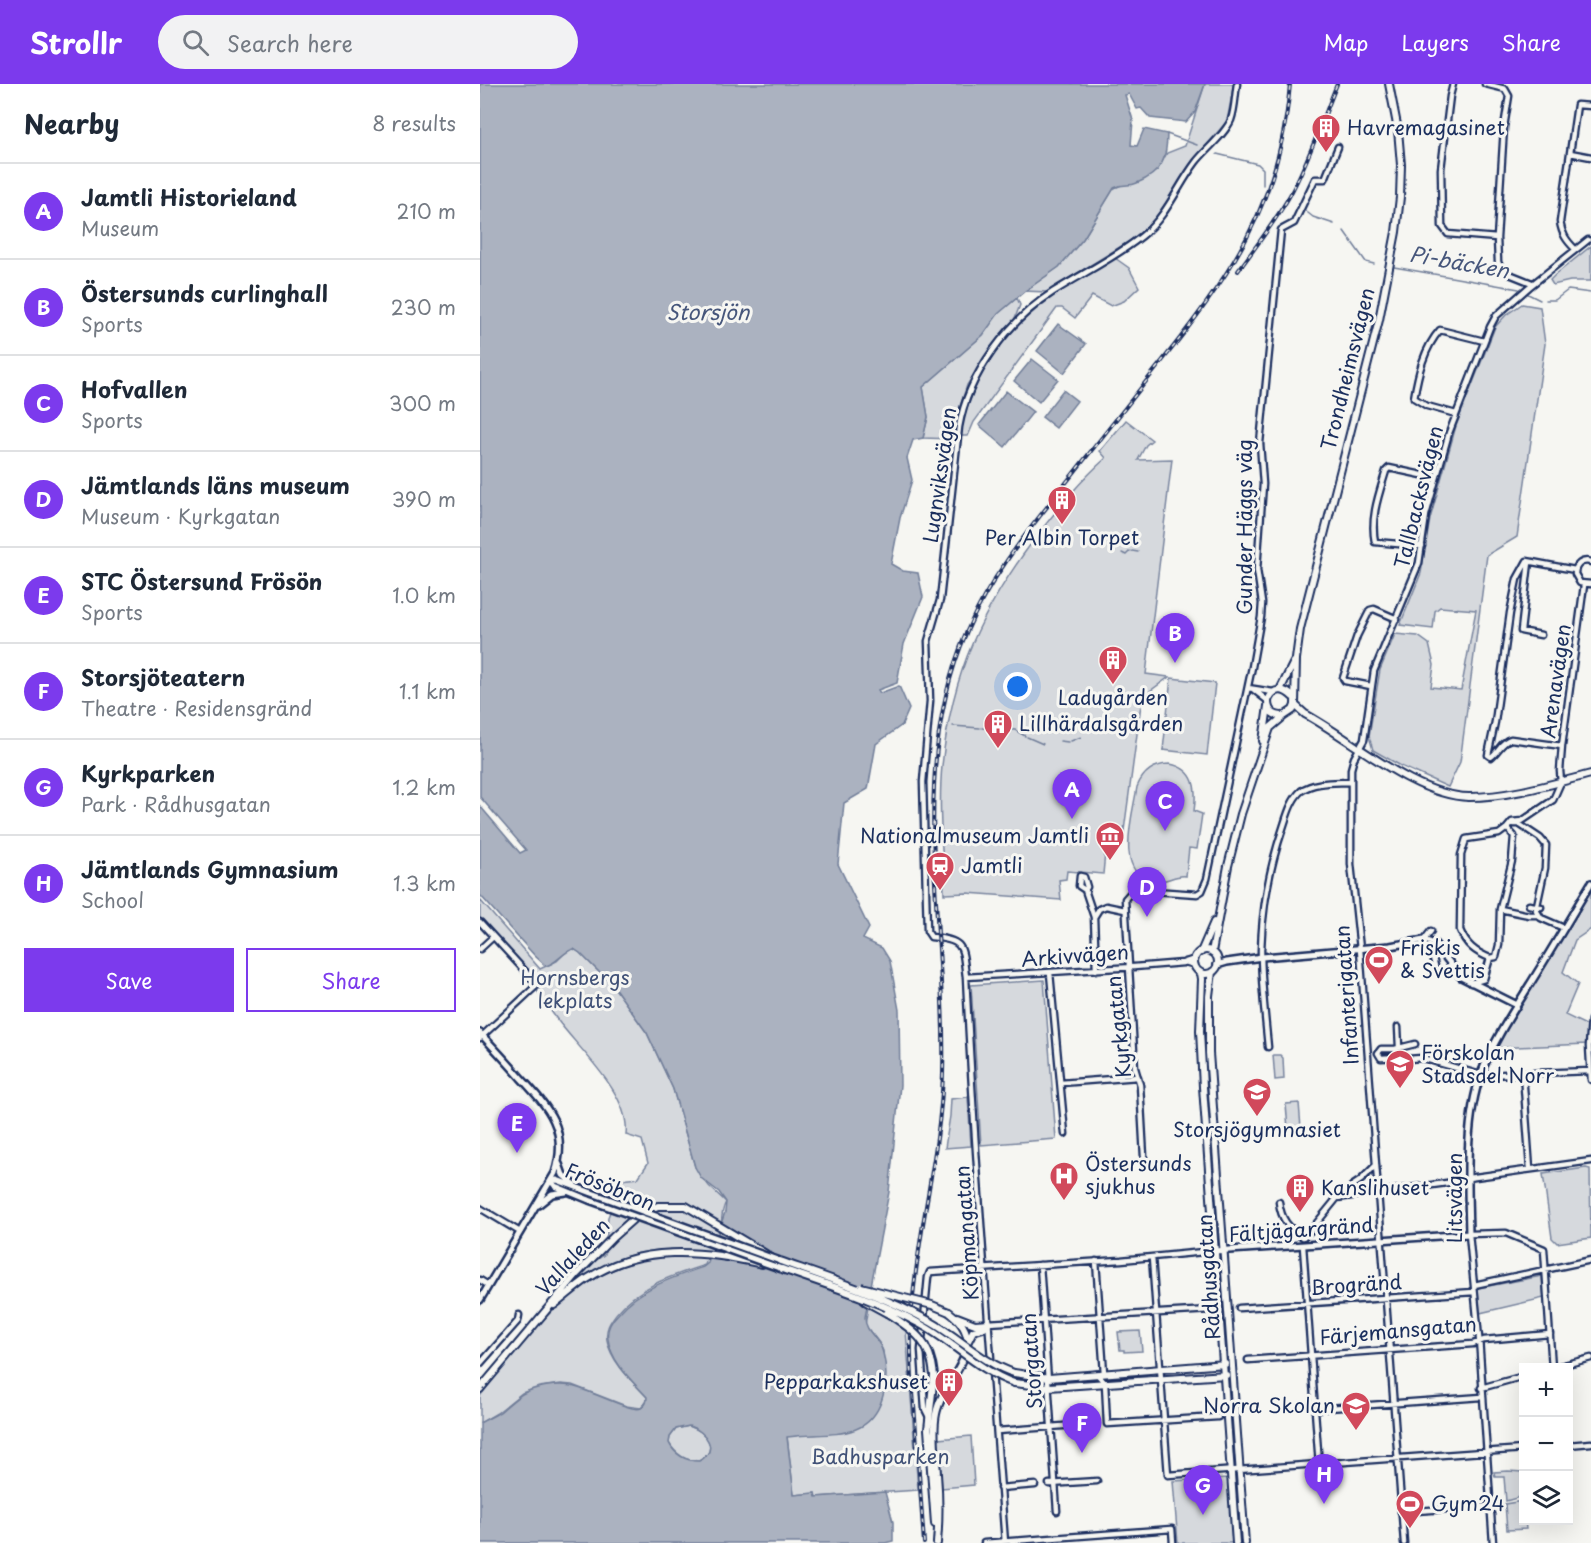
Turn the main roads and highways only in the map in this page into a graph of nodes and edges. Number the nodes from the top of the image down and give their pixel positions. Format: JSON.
{"nodes":[{"id":1,"x":1389,"y":84,"type":"edge"},
{"id":2,"x":1296,"y":659,"type":"junction"},
{"id":3,"x":1277,"y":691,"type":"junction"},
{"id":4,"x":1294,"y":701,"type":"junction"},
{"id":5,"x":1268,"y":703,"type":"junction"},
{"id":6,"x":1305,"y":714,"type":"junction"},
{"id":7,"x":1286,"y":716,"type":"junction"},
{"id":8,"x":1260,"y":757,"type":"junction"},
{"id":9,"x":1591,"y":774,"type":"edge"},
{"id":10,"x":1219,"y":910,"type":"junction"},
{"id":11,"x":1201,"y":952,"type":"junction"},
{"id":12,"x":1212,"y":952,"type":"junction"},
{"id":13,"x":1212,"y":972,"type":"junction"},
{"id":14,"x":1201,"y":973,"type":"junction"},
{"id":15,"x":658,"y":1206,"type":"joint"},
{"id":16,"x":673,"y":1253,"type":"joint"},
{"id":17,"x":781,"y":1265,"type":"junction"},
{"id":18,"x":824,"y":1276,"type":"junction"},
{"id":19,"x":854,"y":1295,"type":"junction"},
{"id":20,"x":948,"y":1312,"type":"junction"},
{"id":21,"x":544,"y":1313,"type":"junction"},
{"id":22,"x":968,"y":1341,"type":"junction"},
{"id":23,"x":1232,"y":1364,"type":"junction"},
{"id":24,"x":1223,"y":1365,"type":"junction"},
{"id":25,"x":1232,"y":1374,"type":"junction"},
{"id":26,"x":1223,"y":1375,"type":"junction"},
{"id":27,"x":480,"y":1389,"type":"edge"},
{"id":28,"x":1235,"y":1470,"type":"junction"},
{"id":29,"x":936,"y":1543,"type":"edge"},
{"id":30,"x":1236,"y":1543,"type":"edge"},
{"id":31,"x":1245,"y":1543,"type":"edge"}],
"edges":[{"from":1,"to":2,"type":"main road","name":"Trondheimsvägen"},
{"from":2,"to":3,"type":"main road","name":"Trondheimsvägen"},
{"from":2,"to":4,"type":"main road","name":"Trondheimsvägen"},
{"from":3,"to":4,"type":"main road"},
{"from":3,"to":5,"type":"main road"},
{"from":4,"to":6,"type":"main road"},
{"from":4,"to":7,"type":"main road"},
{"from":5,"to":7,"type":"main road"},
{"from":5,"to":8,"type":"main road"},
{"from":6,"to":7,"type":"main road"},
{"from":6,"to":9,"type":"main road"},
{"from":7,"to":8,"type":"main road"},
{"from":8,"to":10,"type":"main road"},
{"from":10,"to":11,"type":"main road"},
{"from":10,"to":12,"type":"main road"},
{"from":11,"to":12,"type":"main road"},
{"from":11,"to":14,"type":"main road"},
{"from":12,"to":13,"type":"main road"},
{"from":13,"to":14,"type":"main road"},
{"from":13,"to":23,"type":"main road","name":"Rådhusgatan"},
{"from":14,"to":24,"type":"main road","name":"Rådhusgatan"},
{"from":15,"to":17,"type":"main road","name":"Frösöbron","bridge":true},
{"from":15,"to":21,"type":"main road","name":"Vallaleden"},
{"from":16,"to":17,"type":"main road","name":"Frösöbron","bridge":true},
{"from":16,"to":21,"type":"main road","name":"Vallaleden"},
{"from":17,"to":18,"type":"main road","name":"Frösöbron","bridge":true},
{"from":17,"to":19,"type":"main road","name":"Frösöbron","bridge":true},
{"from":18,"to":20,"type":"main road","bridge":true},
{"from":18,"to":24,"type":"main road","name":"Frösöbron","bridge":true},
{"from":19,"to":26,"type":"main road","name":"Frösöbron","bridge":true},
{"from":19,"to":29,"type":"main road","bridge":true},
{"from":20,"to":22,"type":"main road"},
{"from":20,"to":22,"type":"main road"},
{"from":21,"to":27,"type":"main road","name":"Vallaleden"},
{"from":22,"to":29,"type":"main road"},
{"from":23,"to":24,"type":"main road"},
{"from":23,"to":25,"type":"main road","name":"Rådhusgatan"},
{"from":24,"to":26,"type":"main road","name":"Rådhusgatan"},
{"from":25,"to":26,"type":"main road"},
{"from":25,"to":28,"type":"main road","name":"Rådhusgatan"},
{"from":26,"to":28,"type":"main road","name":"Rådhusgatan"},
{"from":28,"to":30,"type":"main road","name":"Rådhusgatan"},
{"from":28,"to":31,"type":"main road","name":"Rådhusgatan"}]}
